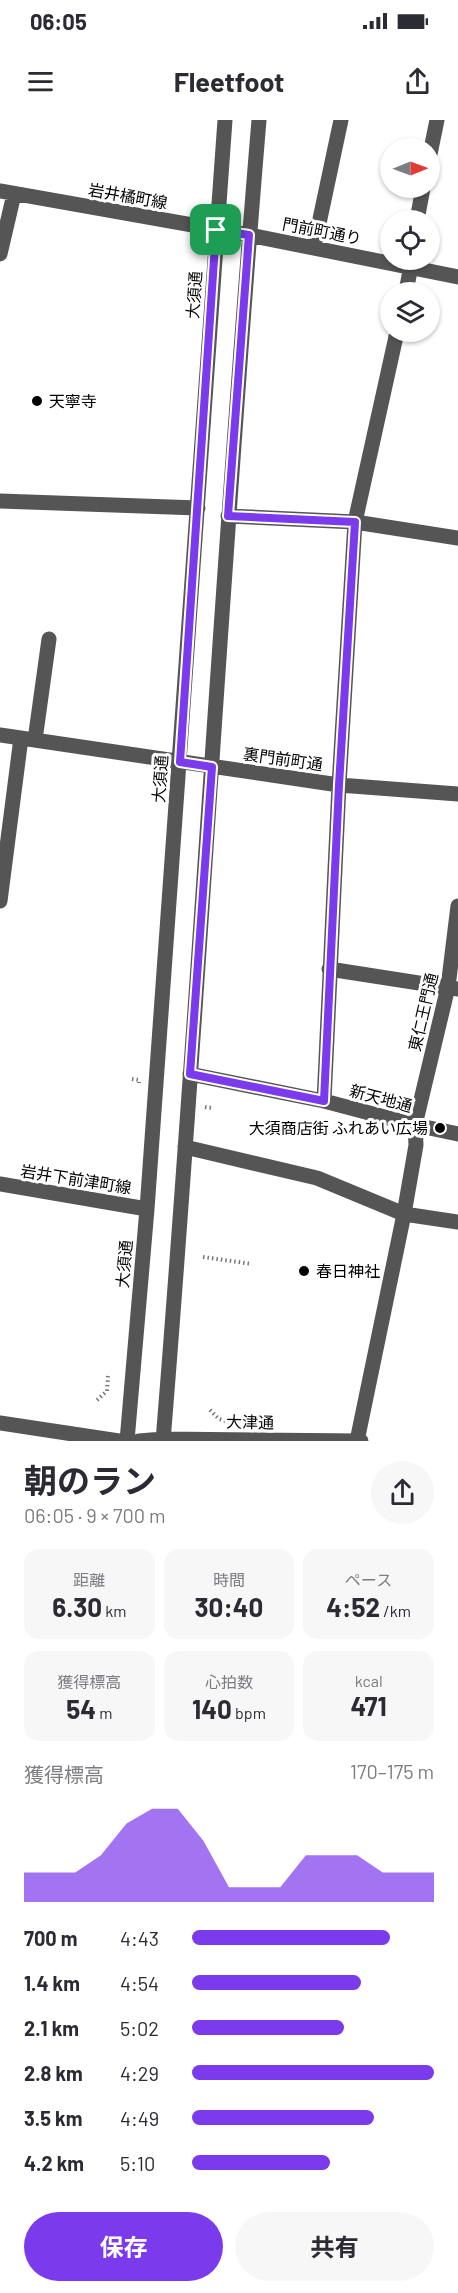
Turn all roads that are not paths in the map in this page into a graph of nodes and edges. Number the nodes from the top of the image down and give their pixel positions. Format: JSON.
{"nodes":[{"id":1,"x":225,"y":120,"type":"edge"},
{"id":2,"x":259,"y":120,"type":"edge"},
{"id":3,"x":341,"y":120,"type":"edge"},
{"id":4,"x":437,"y":120,"type":"edge"},
{"id":5,"x":433,"y":138,"type":"edge"},
{"id":6,"x":7,"y":192,"type":"edge"},
{"id":7,"x":216,"y":230,"type":"junction"},
{"id":8,"x":249,"y":235,"type":"junction"},
{"id":9,"x":314,"y":248,"type":"junction"},
{"id":10,"x":0,"y":254,"type":"edge"},
{"id":11,"x":380,"y":258,"type":"edge"},
{"id":12,"x":435,"y":270,"type":"edge"},
{"id":13,"x":458,"y":277,"type":"edge"},
{"id":14,"x":395,"y":342,"type":"edge"},
{"id":15,"x":0,"y":501,"type":"edge"},
{"id":16,"x":198,"y":508,"type":"junction"},
{"id":17,"x":228,"y":516,"type":"junction"},
{"id":18,"x":355,"y":522,"type":"junction"},
{"id":19,"x":458,"y":537,"type":"edge"},
{"id":20,"x":49,"y":639,"type":"dead end"},
{"id":21,"x":0,"y":735,"type":"edge"},
{"id":22,"x":28,"y":739,"type":"junction"},
{"id":23,"x":180,"y":762,"type":"junction"},
{"id":24,"x":212,"y":767,"type":"junction"},
{"id":25,"x":339,"y":785,"type":"junction"},
{"id":26,"x":458,"y":794,"type":"edge"},
{"id":27,"x":0,"y":901,"type":"edge"},
{"id":28,"x":458,"y":916,"type":"edge"},
{"id":29,"x":329,"y":969,"type":"junction"},
{"id":30,"x":453,"y":988,"type":"edge"},
{"id":31,"x":190,"y":1074,"type":"junction"},
{"id":32,"x":324,"y":1101,"type":"junction"},
{"id":33,"x":415,"y":1125,"type":"junction"},
{"id":34,"x":458,"y":1134,"type":"edge"},
{"id":35,"x":184,"y":1147,"type":"junction"},
{"id":36,"x":0,"y":1184,"type":"edge"},
{"id":37,"x":147,"y":1209,"type":"junction"},
{"id":38,"x":404,"y":1214,"type":"junction"},
{"id":39,"x":458,"y":1222,"type":"edge"},
{"id":40,"x":0,"y":1424,"type":"edge"},
{"id":41,"x":163,"y":1440,"type":"edge"},
{"id":42,"x":119,"y":1441,"type":"edge"},
{"id":43,"x":127,"y":1441,"type":"edge"},
{"id":44,"x":139,"y":1441,"type":"edge"},
{"id":45,"x":357,"y":1441,"type":"edge"},
{"id":46,"x":361,"y":1441,"type":"edge"}],
"edges":[{"from":1,"to":7,"type":"street","name":"大須通"},
{"from":2,"to":8,"type":"street"},
{"from":3,"to":9,"type":"street"},
{"from":4,"to":5,"type":"street"},
{"from":6,"to":7,"type":"street","name":"岩井橘町線"},
{"from":6,"to":10,"type":"street"},
{"from":7,"to":8,"type":"street","name":"岩井橘町線"},
{"from":7,"to":16,"type":"street","name":"大須通"},
{"from":8,"to":9,"type":"street","name":"門前町通り"},
{"from":8,"to":17,"type":"street"},
{"from":9,"to":11,"type":"street","name":"門前町通り"},
{"from":12,"to":13,"type":"street","name":"門前町通り"},
{"from":14,"to":18,"type":"street"},
{"from":15,"to":16,"type":"street"},
{"from":16,"to":23,"type":"street","name":"大須通"},
{"from":17,"to":18,"type":"street"},
{"from":17,"to":24,"type":"street"},
{"from":18,"to":19,"type":"street"},
{"from":18,"to":25,"type":"street"},
{"from":20,"to":22,"type":"street"},
{"from":21,"to":22,"type":"street","name":"裏門前町通"},
{"from":22,"to":23,"type":"street","name":"裏門前町通"},
{"from":22,"to":27,"type":"street"},
{"from":23,"to":24,"type":"street","name":"裏門前町通"},
{"from":23,"to":37,"type":"street","name":"大須通"},
{"from":24,"to":25,"type":"street","name":"裏門前町通"},
{"from":24,"to":31,"type":"street"},
{"from":25,"to":26,"type":"street","name":"裏門前町通"},
{"from":25,"to":29,"type":"street"},
{"from":28,"to":30,"type":"street","name":"東仁王門通"},
{"from":29,"to":30,"type":"street"},
{"from":29,"to":32,"type":"street"},
{"from":30,"to":33,"type":"street","name":"東仁王門通"},
{"from":31,"to":32,"type":"street","name":"新天地通"},
{"from":31,"to":35,"type":"street"},
{"from":32,"to":33,"type":"street","name":"新天地通"},
{"from":33,"to":34,"type":"street","name":"新天地通"},
{"from":33,"to":38,"type":"street","name":"東仁王門通"},
{"from":35,"to":38,"type":"street"},
{"from":35,"to":41,"type":"street"},
{"from":36,"to":37,"type":"street","name":"岩井下前津町線"},
{"from":37,"to":43,"type":"street","name":"大須通"},
{"from":38,"to":39,"type":"street"},
{"from":38,"to":45,"type":"street","name":"東仁王門通"},
{"from":40,"to":42,"type":"street"},
{"from":41,"to":44,"type":"street","name":"大津通"},
{"from":41,"to":45,"type":"street","name":"大津通"},
{"from":45,"to":46,"type":"street","name":"大津通"}]}
